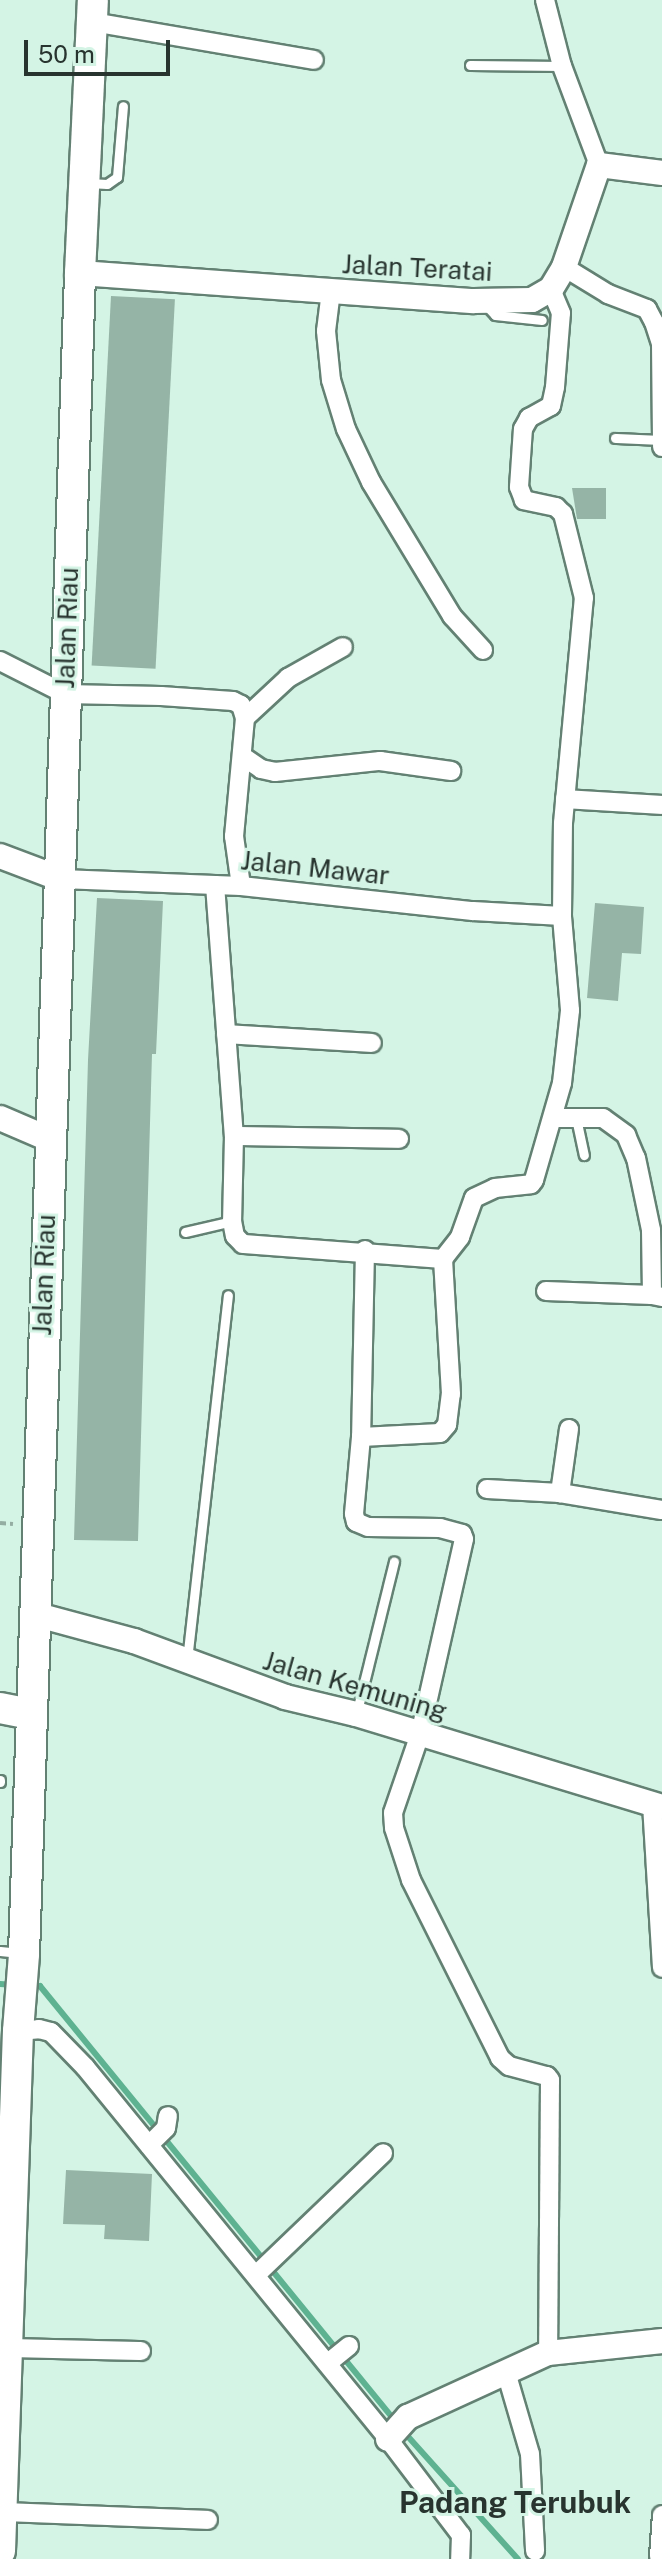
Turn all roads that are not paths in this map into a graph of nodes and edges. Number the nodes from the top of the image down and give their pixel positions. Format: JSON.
{"nodes":[{"id":1,"x":545,"y":0,"type":"edge"},
{"id":2,"x":93,"y":11,"type":"edge"},
{"id":3,"x":314,"y":60,"type":"dead end"},
{"id":4,"x":470,"y":65,"type":"dead end"},
{"id":5,"x":562,"y":66,"type":"junction"},
{"id":6,"x":123,"y":106,"type":"dead end"},
{"id":7,"x":599,"y":165,"type":"junction"},
{"id":8,"x":662,"y":173,"type":"edge"},
{"id":9,"x":85,"y":183,"type":"junction"},
{"id":10,"x":564,"y":267,"type":"junction"},
{"id":11,"x":80,"y":273,"type":"junction"},
{"id":12,"x":551,"y":289,"type":"junction"},
{"id":13,"x":331,"y":291,"type":"junction"},
{"id":14,"x":483,"y":300,"type":"junction"},
{"id":15,"x":542,"y":320,"type":"dead end"},
{"id":16,"x":615,"y":438,"type":"dead end"},
{"id":17,"x":662,"y":440,"type":"edge"},
{"id":18,"x":662,"y":447,"type":"edge"},
{"id":19,"x":343,"y":647,"type":"dead end"},
{"id":20,"x":483,"y":650,"type":"dead end"},
{"id":21,"x":0,"y":661,"type":"edge"},
{"id":22,"x":65,"y":694,"type":"junction"},
{"id":23,"x":245,"y":718,"type":"junction"},
{"id":24,"x":242,"y":756,"type":"junction"},
{"id":25,"x":451,"y":771,"type":"dead end"},
{"id":26,"x":565,"y":799,"type":"junction"},
{"id":27,"x":662,"y":805,"type":"edge"},
{"id":28,"x":0,"y":856,"type":"edge"},
{"id":29,"x":61,"y":879,"type":"junction"},
{"id":30,"x":215,"y":885,"type":"junction"},
{"id":31,"x":241,"y":886,"type":"junction"},
{"id":32,"x":562,"y":916,"type":"junction"},
{"id":33,"x":226,"y":1034,"type":"junction"},
{"id":34,"x":372,"y":1043,"type":"dead end"},
{"id":35,"x":0,"y":1118,"type":"edge"},
{"id":36,"x":554,"y":1118,"type":"junction"},
{"id":37,"x":576,"y":1118,"type":"junction"},
{"id":38,"x":234,"y":1136,"type":"junction"},
{"id":39,"x":49,"y":1139,"type":"junction"},
{"id":40,"x":399,"y":1139,"type":"dead end"},
{"id":41,"x":584,"y":1155,"type":"dead end"},
{"id":42,"x":232,"y":1221,"type":"junction"},
{"id":43,"x":185,"y":1232,"type":"dead end"},
{"id":44,"x":365,"y":1250,"type":"junction"},
{"id":45,"x":443,"y":1259,"type":"junction"},
{"id":46,"x":546,"y":1291,"type":"dead end"},
{"id":47,"x":228,"y":1295,"type":"dead end"},
{"id":48,"x":657,"y":1296,"type":"edge"},
{"id":49,"x":569,"y":1429,"type":"dead end"},
{"id":50,"x":361,"y":1437,"type":"junction"},
{"id":51,"x":487,"y":1489,"type":"dead end"},
{"id":52,"x":560,"y":1493,"type":"junction"},
{"id":53,"x":662,"y":1510,"type":"edge"},
{"id":54,"x":394,"y":1562,"type":"dead end"},
{"id":55,"x":34,"y":1614,"type":"junction"},
{"id":56,"x":187,"y":1660,"type":"junction"},
{"id":57,"x":0,"y":1708,"type":"edge"},
{"id":58,"x":30,"y":1714,"type":"junction"},
{"id":59,"x":356,"y":1714,"type":"junction"},
{"id":60,"x":420,"y":1734,"type":"junction"},
{"id":61,"x":657,"y":1805,"type":"edge"},
{"id":62,"x":17,"y":1966,"type":"edge"},
{"id":63,"x":662,"y":1968,"type":"edge"},
{"id":64,"x":18,"y":2031,"type":"junction"},
{"id":65,"x":383,"y":2153,"type":"dead end"},
{"id":66,"x":7,"y":2160,"type":"edge"},
{"id":67,"x":260,"y":2270,"type":"junction"},
{"id":68,"x":662,"y":2341,"type":"edge"},
{"id":69,"x":349,"y":2346,"type":"dead end"},
{"id":70,"x":8,"y":2348,"type":"junction"},
{"id":71,"x":141,"y":2351,"type":"dead end"},
{"id":72,"x":548,"y":2353,"type":"junction"},
{"id":73,"x":331,"y":2361,"type":"junction"},
{"id":74,"x":506,"y":2372,"type":"junction"},
{"id":75,"x":3,"y":2405,"type":"edge"},
{"id":76,"x":397,"y":2428,"type":"junction"},
{"id":77,"x":2,"y":2512,"type":"junction"},
{"id":78,"x":662,"y":2515,"type":"edge"},
{"id":79,"x":208,"y":2520,"type":"dead end"},
{"id":80,"x":0,"y":2551,"type":"edge"},
{"id":81,"x":535,"y":2551,"type":"dead end"},
{"id":82,"x":659,"y":2557,"type":"edge"},
{"id":83,"x":460,"y":2559,"type":"edge"}],
"edges":[{"from":1,"to":5,"type":"street"},
{"from":2,"to":3,"type":"street"},
{"from":2,"to":9,"type":"main road","name":"Jalan Riau"},
{"from":4,"to":5,"type":"lane"},
{"from":5,"to":7,"type":"street"},
{"from":6,"to":9,"type":"lane"},
{"from":7,"to":8,"type":"street"},
{"from":7,"to":10,"type":"street"},
{"from":9,"to":11,"type":"main road","name":"Jalan Riau"},
{"from":10,"to":12,"type":"street"},
{"from":10,"to":17,"type":"street"},
{"from":11,"to":13,"type":"street","name":"Jalan Teratai"},
{"from":11,"to":22,"type":"main road","name":"Jalan Riau"},
{"from":12,"to":14,"type":"street","name":"Jalan Teratai"},
{"from":12,"to":26,"type":"street"},
{"from":13,"to":14,"type":"street","name":"Jalan Teratai"},
{"from":13,"to":20,"type":"street"},
{"from":14,"to":15,"type":"lane"},
{"from":16,"to":17,"type":"lane"},
{"from":17,"to":18,"type":"street"},
{"from":19,"to":23,"type":"street"},
{"from":21,"to":22,"type":"street"},
{"from":22,"to":23,"type":"street"},
{"from":22,"to":29,"type":"main road","name":"Jalan Riau"},
{"from":23,"to":24,"type":"street"},
{"from":24,"to":25,"type":"street"},
{"from":24,"to":31,"type":"street"},
{"from":26,"to":27,"type":"street"},
{"from":26,"to":32,"type":"street"},
{"from":28,"to":29,"type":"street"},
{"from":29,"to":30,"type":"street","name":"Jalan Mawar"},
{"from":29,"to":39,"type":"main road","name":"Jalan Riau"},
{"from":30,"to":31,"type":"street","name":"Jalan Mawar"},
{"from":30,"to":33,"type":"street"},
{"from":31,"to":32,"type":"street","name":"Jalan Mawar"},
{"from":32,"to":36,"type":"street"},
{"from":33,"to":34,"type":"street"},
{"from":33,"to":38,"type":"street"},
{"from":35,"to":39,"type":"street"},
{"from":36,"to":37,"type":"street"},
{"from":36,"to":45,"type":"street"},
{"from":37,"to":41,"type":"lane"},
{"from":37,"to":48,"type":"street"},
{"from":38,"to":40,"type":"street"},
{"from":38,"to":42,"type":"street"},
{"from":39,"to":55,"type":"main road","name":"Jalan Riau"},
{"from":42,"to":43,"type":"lane"},
{"from":42,"to":44,"type":"street"},
{"from":44,"to":45,"type":"street"},
{"from":44,"to":50,"type":"street"},
{"from":45,"to":50,"type":"street"},
{"from":46,"to":48,"type":"street"},
{"from":47,"to":56,"type":"lane"},
{"from":49,"to":52,"type":"street"},
{"from":50,"to":60,"type":"street"},
{"from":51,"to":52,"type":"street"},
{"from":52,"to":53,"type":"street"},
{"from":54,"to":59,"type":"lane"},
{"from":55,"to":56,"type":"street","name":"Jalan Kemuning"},
{"from":55,"to":58,"type":"main road","name":"Jalan Riau"},
{"from":56,"to":59,"type":"street","name":"Jalan Kemuning"},
{"from":57,"to":58,"type":"main road"},
{"from":58,"to":62,"type":"main road","name":"Jalan Riau"},
{"from":59,"to":60,"type":"street","name":"Jalan Kemuning"},
{"from":60,"to":61,"type":"street","name":"Jalan Kemuning"},
{"from":60,"to":72,"type":"street"},
{"from":61,"to":63,"type":"street"},
{"from":62,"to":64,"type":"main road","name":"Jalan Riau"},
{"from":64,"to":66,"type":"main road","name":"Jalan Riau"},
{"from":64,"to":67,"type":"street"},
{"from":65,"to":67,"type":"street"},
{"from":66,"to":70,"type":"main road","name":"Jalan Riau"},
{"from":67,"to":73,"type":"street"},
{"from":68,"to":72,"type":"street"},
{"from":69,"to":73,"type":"street"},
{"from":70,"to":71,"type":"street"},
{"from":70,"to":75,"type":"main road","name":"Jalan Riau"},
{"from":72,"to":74,"type":"street"},
{"from":73,"to":76,"type":"street"},
{"from":74,"to":76,"type":"street"},
{"from":74,"to":81,"type":"street"},
{"from":75,"to":77,"type":"main road","name":"Jalan Riau"},
{"from":76,"to":83,"type":"street"},
{"from":77,"to":79,"type":"street"},
{"from":77,"to":80,"type":"main road","name":"Jalan Riau"},
{"from":78,"to":82,"type":"street"}]}
